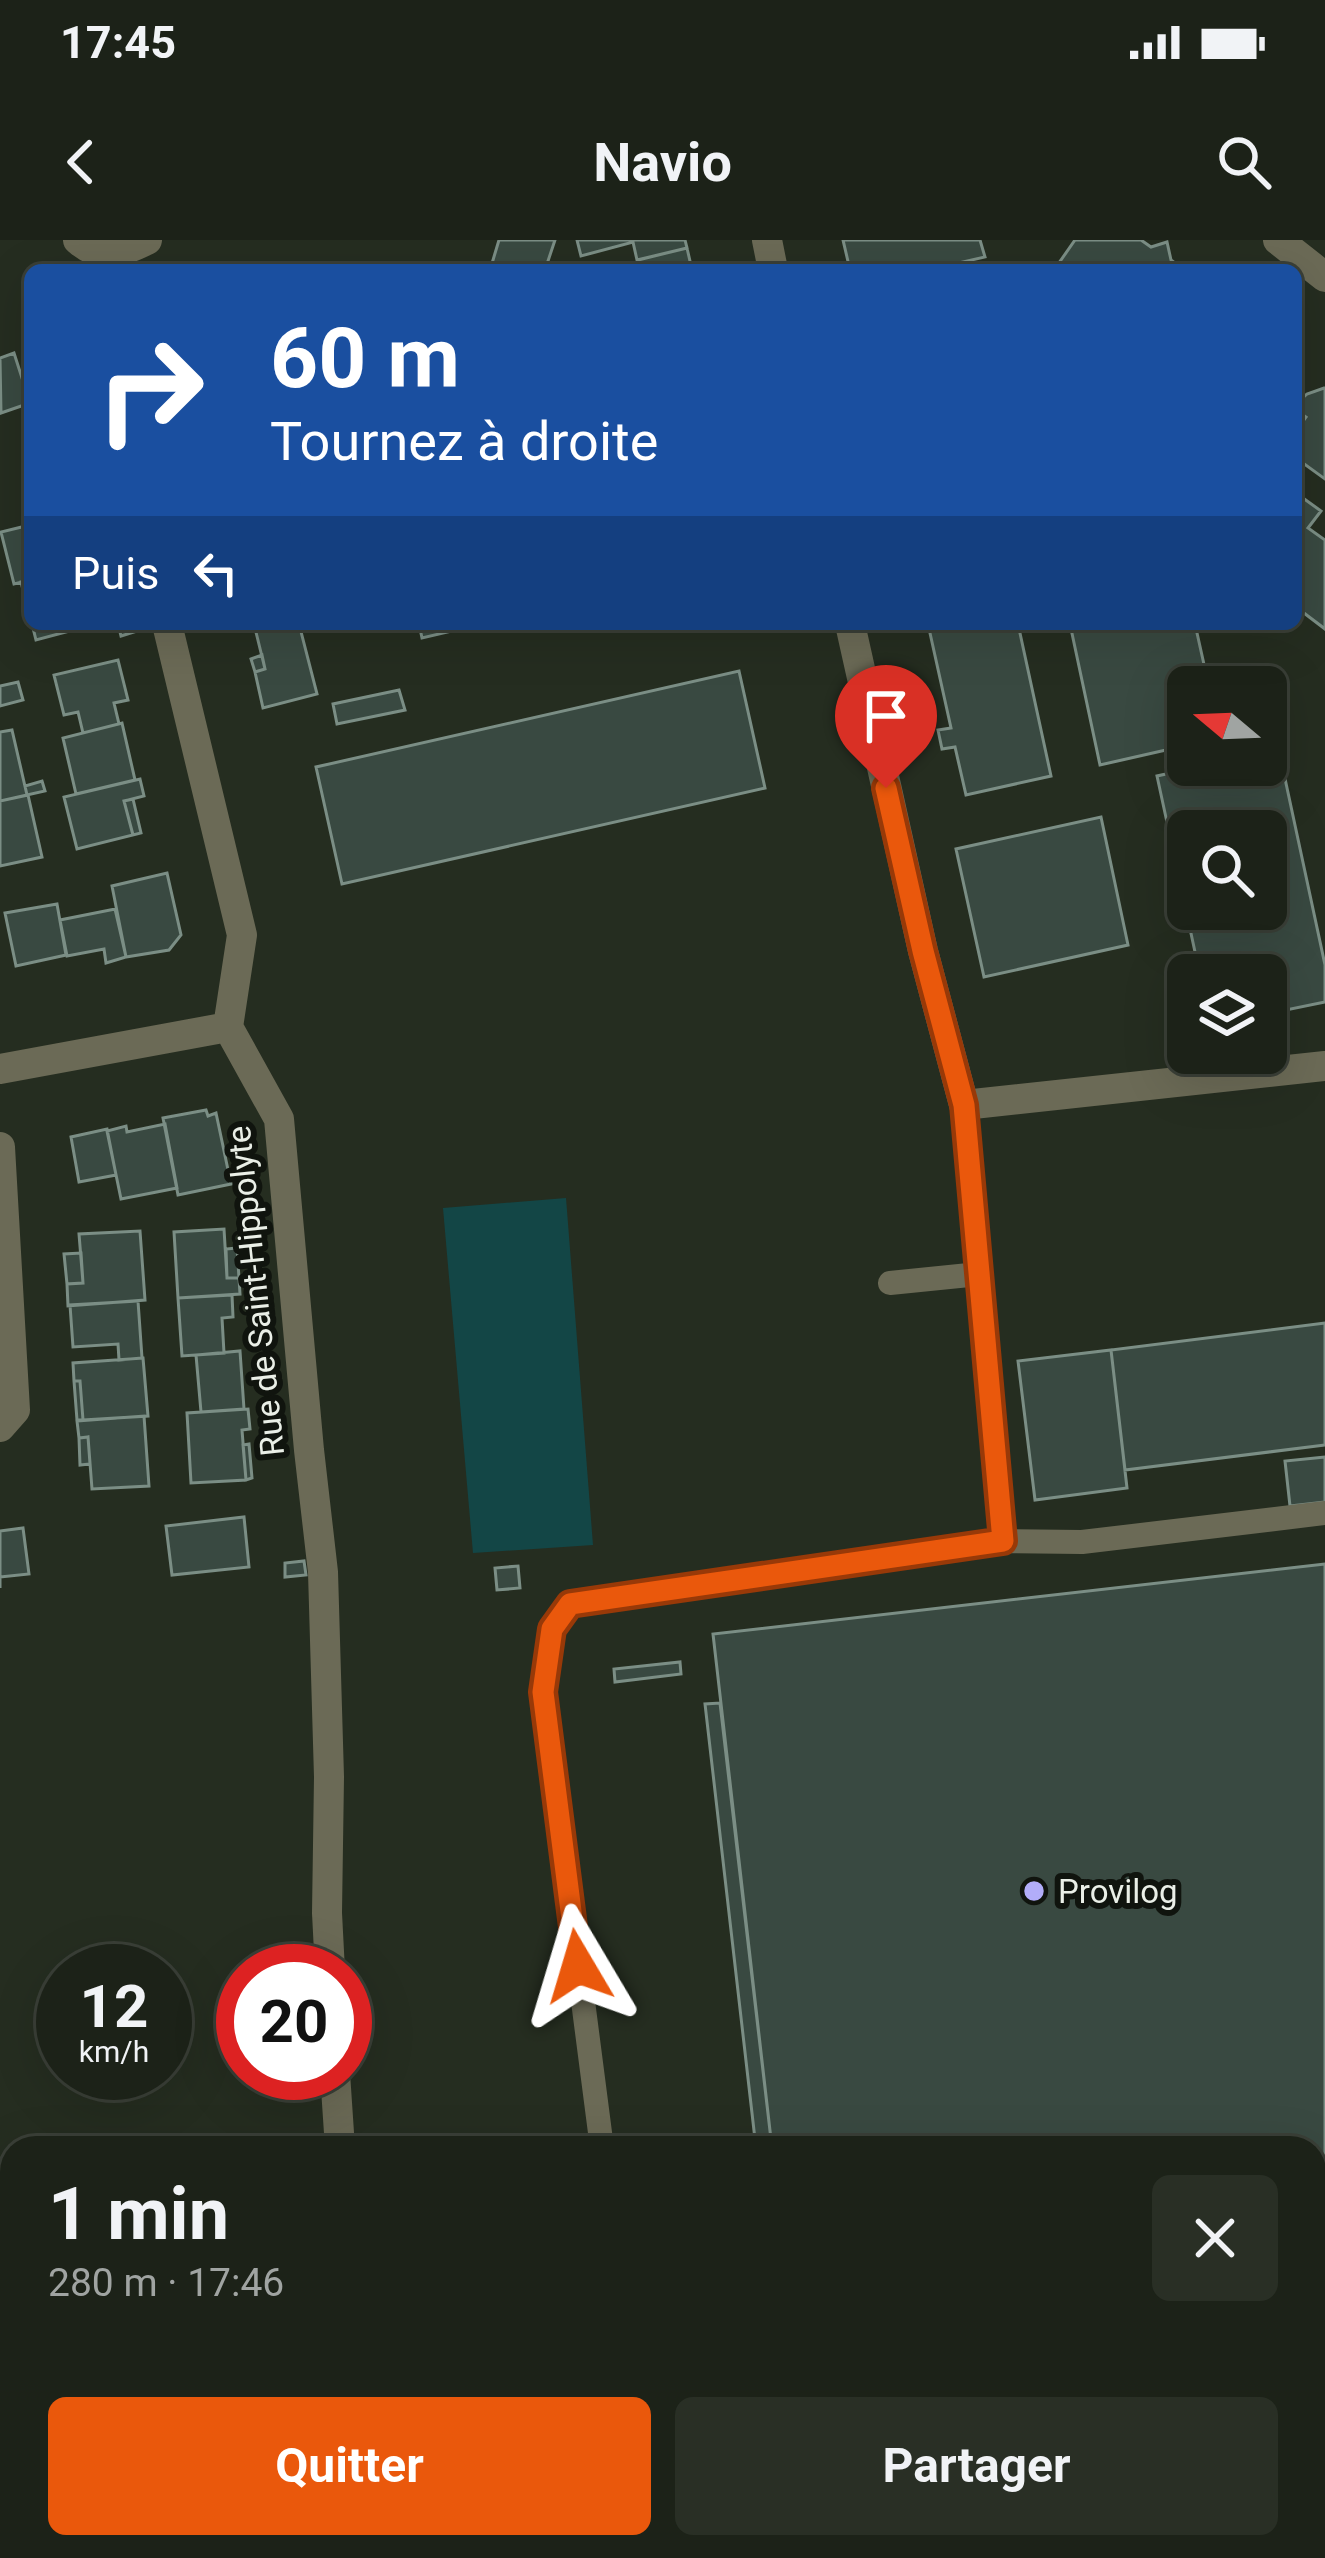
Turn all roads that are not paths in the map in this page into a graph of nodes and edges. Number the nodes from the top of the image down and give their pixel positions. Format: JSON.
{"nodes":[{"id":1,"x":78,"y":240,"type":"edge"},
{"id":2,"x":147,"y":240,"type":"edge"},
{"id":3,"x":1278,"y":240,"type":"edge"},
{"id":4,"x":107,"y":261,"type":"edge"},
{"id":5,"x":1320,"y":273,"type":"edge"},
{"id":6,"x":168,"y":630,"type":"edge"},
{"id":7,"x":851,"y":630,"type":"edge"},
{"id":8,"x":228,"y":1027,"type":"junction"},
{"id":9,"x":1325,"y":1066,"type":"edge"},
{"id":10,"x":0,"y":1069,"type":"edge"},
{"id":11,"x":964,"y":1105,"type":"junction"},
{"id":12,"x":0,"y":1147,"type":"edge"},
{"id":13,"x":979,"y":1274,"type":"junction"},
{"id":14,"x":890,"y":1283,"type":"dead end"},
{"id":15,"x":0,"y":1427,"type":"edge"},
{"id":16,"x":1325,"y":1513,"type":"edge"},
{"id":17,"x":1003,"y":1541,"type":"junction"},
{"id":18,"x":329,"y":1944,"type":"edge"},
{"id":19,"x":337,"y":2100,"type":"edge"},
{"id":20,"x":339,"y":2136,"type":"edge"},
{"id":21,"x":600,"y":2136,"type":"edge"}],
"edges":[{"from":1,"to":4,"type":"street"},
{"from":2,"to":4,"type":"street"},
{"from":3,"to":5,"type":"street"},
{"from":6,"to":8,"type":"street"},
{"from":7,"to":11,"type":"street"},
{"from":8,"to":10,"type":"street"},
{"from":8,"to":18,"type":"street","name":"Rue de Saint-Hippolyte"},
{"from":9,"to":11,"type":"street"},
{"from":11,"to":13,"type":"lane"},
{"from":12,"to":15,"type":"street"},
{"from":13,"to":14,"type":"lane"},
{"from":13,"to":17,"type":"lane"},
{"from":16,"to":17,"type":"lane"},
{"from":17,"to":21,"type":"lane"},
{"from":19,"to":20,"type":"street"}]}
